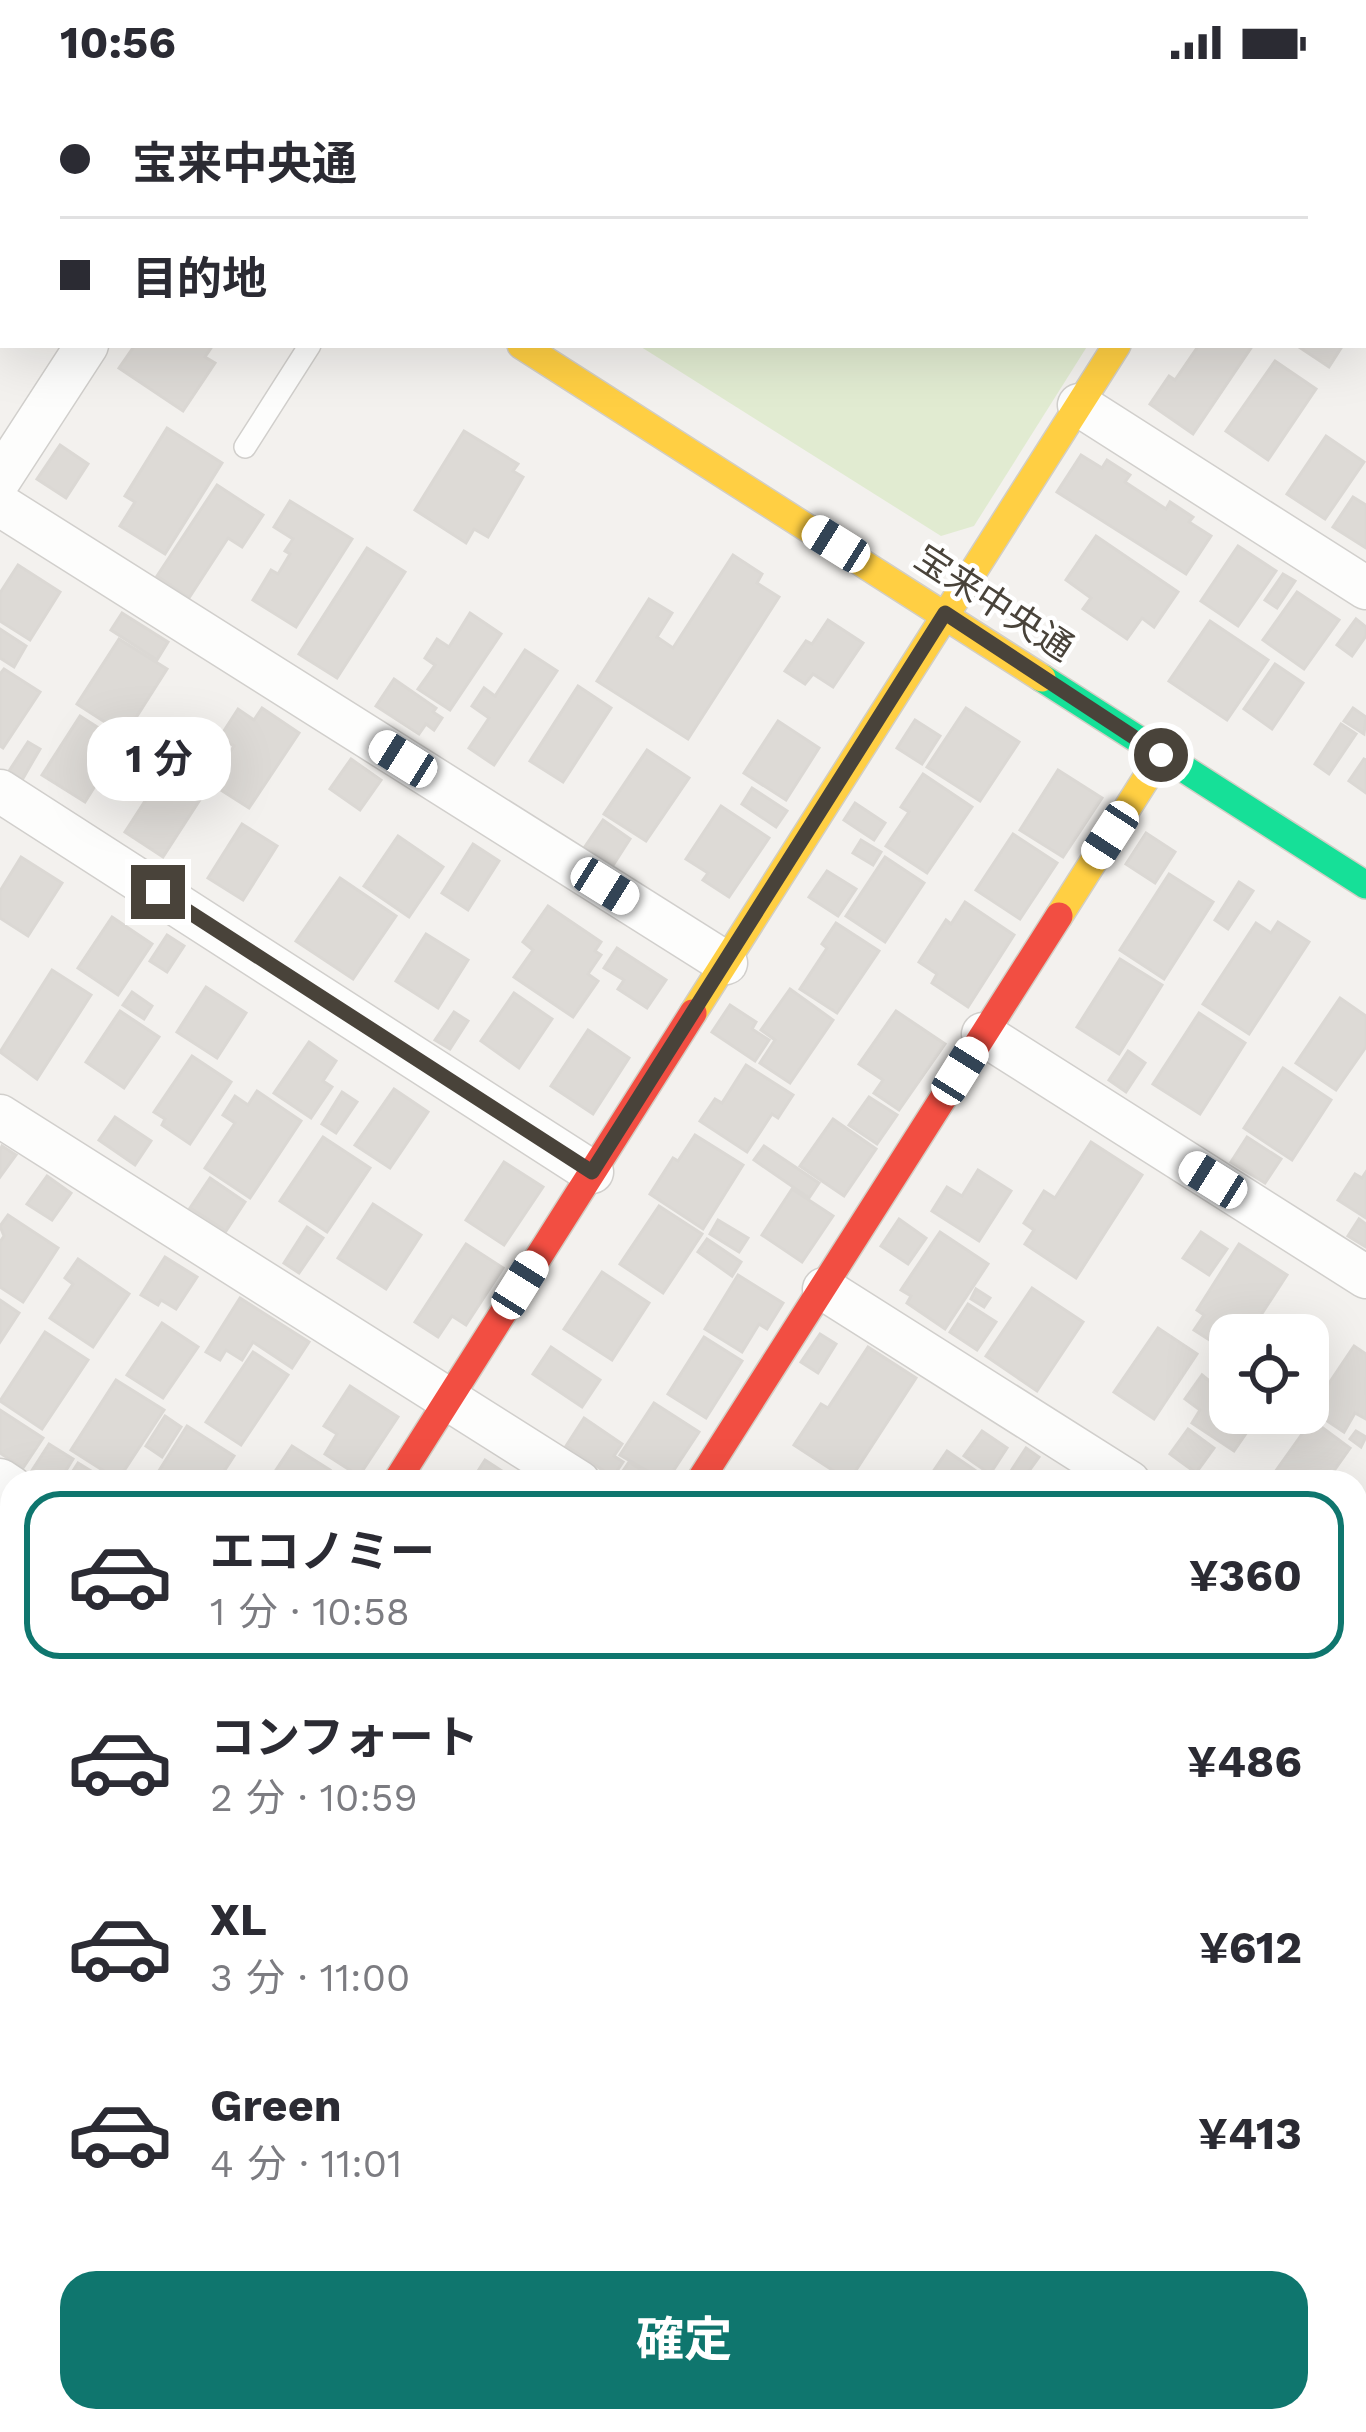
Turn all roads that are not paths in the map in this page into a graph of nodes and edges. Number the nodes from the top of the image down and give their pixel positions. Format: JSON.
{"nodes":[{"id":1,"x":85,"y":348,"type":"edge"},
{"id":2,"x":308,"y":348,"type":"edge"},
{"id":3,"x":526,"y":348,"type":"edge"},
{"id":4,"x":1115,"y":348,"type":"edge"},
{"id":5,"x":1079,"y":405,"type":"junction"},
{"id":6,"x":245,"y":447,"type":"dead end"},
{"id":7,"x":0,"y":479,"type":"edge"},
{"id":8,"x":0,"y":505,"type":"edge"},
{"id":9,"x":1366,"y":588,"type":"edge"},
{"id":10,"x":945,"y":613,"type":"junction"},
{"id":11,"x":1161,"y":755,"type":"junction"},
{"id":12,"x":0,"y":791,"type":"edge"},
{"id":13,"x":1366,"y":885,"type":"edge"},
{"id":14,"x":726,"y":963,"type":"junction"},
{"id":15,"x":982,"y":1034,"type":"junction"},
{"id":16,"x":0,"y":1116,"type":"edge"},
{"id":17,"x":592,"y":1172,"type":"junction"},
{"id":18,"x":1366,"y":1277,"type":"edge"},
{"id":19,"x":824,"y":1289,"type":"junction"},
{"id":20,"x":449,"y":1399,"type":"junction"},
{"id":21,"x":404,"y":1470,"type":"edge"},
{"id":22,"x":560,"y":1470,"type":"edge"},
{"id":23,"x":707,"y":1470,"type":"edge"},
{"id":24,"x":1110,"y":1470,"type":"edge"}],
"edges":[{"from":1,"to":7,"type":"street"},
{"from":2,"to":6,"type":"lane"},
{"from":3,"to":10,"type":"street","name":"宝来中央通"},
{"from":4,"to":5,"type":"street"},
{"from":5,"to":9,"type":"street"},
{"from":5,"to":10,"type":"street"},
{"from":8,"to":14,"type":"street"},
{"from":10,"to":11,"type":"street","name":"宝来中央通"},
{"from":10,"to":14,"type":"street"},
{"from":11,"to":13,"type":"street","name":"宝来中央通"},
{"from":11,"to":15,"type":"street"},
{"from":12,"to":17,"type":"street"},
{"from":14,"to":17,"type":"street"},
{"from":15,"to":18,"type":"street"},
{"from":15,"to":19,"type":"street"},
{"from":16,"to":20,"type":"street"},
{"from":17,"to":20,"type":"street"},
{"from":19,"to":23,"type":"street"},
{"from":19,"to":24,"type":"street"},
{"from":20,"to":21,"type":"street"},
{"from":20,"to":22,"type":"street"}]}
